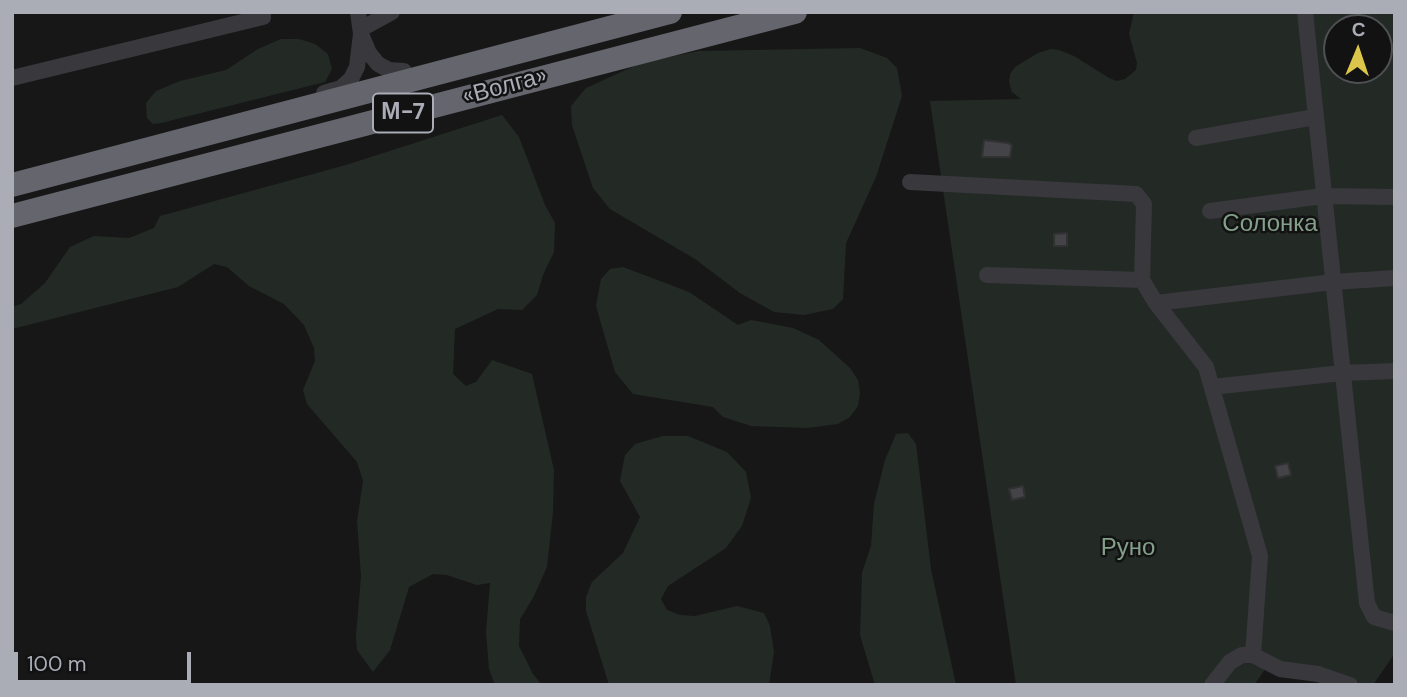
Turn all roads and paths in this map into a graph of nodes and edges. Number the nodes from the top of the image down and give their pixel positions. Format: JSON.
{"nodes":[{"id":1,"x":358,"y":12,"type":"edge"},
{"id":2,"x":392,"y":12,"type":"edge"},
{"id":3,"x":670,"y":12,"type":"edge"},
{"id":4,"x":795,"y":12,"type":"edge"},
{"id":5,"x":1305,"y":12,"type":"edge"},
{"id":6,"x":263,"y":14,"type":"edge"},
{"id":7,"x":361,"y":32,"type":"junction"},
{"id":8,"x":479,"y":63,"type":"junction"},
{"id":9,"x":404,"y":71,"type":"junction"},
{"id":10,"x":12,"y":78,"type":"edge"},
{"id":11,"x":341,"y":88,"type":"junction"},
{"id":12,"x":278,"y":115,"type":"junction"},
{"id":13,"x":1315,"y":117,"type":"junction"},
{"id":14,"x":1196,"y":138,"type":"dead end"},
{"id":15,"x":910,"y":182,"type":"dead end"},
{"id":16,"x":12,"y":185,"type":"edge"},
{"id":17,"x":1323,"y":196,"type":"junction"},
{"id":18,"x":1395,"y":197,"type":"edge"},
{"id":19,"x":1210,"y":211,"type":"dead end"},
{"id":20,"x":12,"y":216,"type":"edge"},
{"id":21,"x":987,"y":275,"type":"dead end"},
{"id":22,"x":1395,"y":278,"type":"edge"},
{"id":23,"x":1142,"y":279,"type":"junction"},
{"id":24,"x":1333,"y":282,"type":"junction"},
{"id":25,"x":1156,"y":303,"type":"junction"},
{"id":26,"x":1395,"y":371,"type":"edge"},
{"id":27,"x":1342,"y":373,"type":"junction"},
{"id":28,"x":1212,"y":387,"type":"junction"},
{"id":29,"x":1395,"y":623,"type":"edge"},
{"id":30,"x":1252,"y":656,"type":"junction"},
{"id":31,"x":1212,"y":685,"type":"edge"},
{"id":32,"x":1350,"y":685,"type":"edge"}],
"edges":[{"from":1,"to":7,"type":"street"},
{"from":2,"to":7,"type":"street"},
{"from":3,"to":8,"type":"highway","name":"«Волга»","number":"М-7"},
{"from":4,"to":20,"type":"highway","name":"«Волга»","number":"М-7"},
{"from":5,"to":13,"type":"street"},
{"from":6,"to":10,"type":"street"},
{"from":7,"to":9,"type":"street"},
{"from":7,"to":11,"type":"street"},
{"from":8,"to":9,"type":"street"},
{"from":8,"to":12,"type":"highway","name":"«Волга»","number":"М-7"},
{"from":9,"to":11,"type":"street"},
{"from":11,"to":12,"type":"street"},
{"from":12,"to":16,"type":"highway","name":"«Волга»","number":"М-7"},
{"from":13,"to":14,"type":"street"},
{"from":13,"to":17,"type":"street"},
{"from":15,"to":23,"type":"street"},
{"from":17,"to":18,"type":"street"},
{"from":17,"to":19,"type":"street"},
{"from":17,"to":24,"type":"street"},
{"from":21,"to":23,"type":"street"},
{"from":22,"to":24,"type":"street"},
{"from":23,"to":25,"type":"street"},
{"from":24,"to":25,"type":"street"},
{"from":24,"to":27,"type":"street"},
{"from":25,"to":28,"type":"street"},
{"from":26,"to":27,"type":"street"},
{"from":27,"to":28,"type":"street"},
{"from":27,"to":29,"type":"street"},
{"from":28,"to":30,"type":"street"},
{"from":30,"to":31,"type":"street"},
{"from":30,"to":32,"type":"street"}]}
